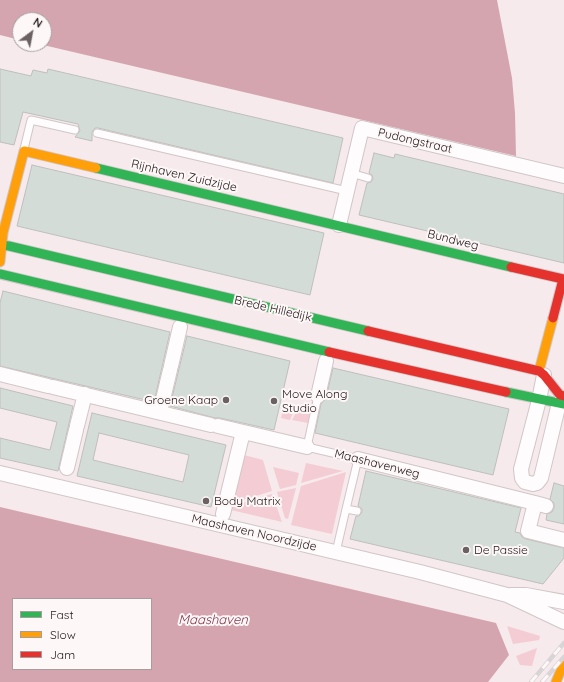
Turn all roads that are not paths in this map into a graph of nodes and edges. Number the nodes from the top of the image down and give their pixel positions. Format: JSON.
{"nodes":[{"id":1,"x":75,"y":130,"type":"dead end"},
{"id":2,"x":97,"y":133,"type":"dead end"},
{"id":3,"x":24,"y":151,"type":"junction"},
{"id":4,"x":351,"y":173,"type":"junction"},
{"id":5,"x":564,"y":176,"type":"edge"},
{"id":6,"x":368,"y":178,"type":"dead end"},
{"id":7,"x":347,"y":191,"type":"junction"},
{"id":8,"x":3,"y":218,"type":"edge"},
{"id":9,"x":338,"y":225,"type":"junction"},
{"id":10,"x":1,"y":245,"type":"edge"},
{"id":11,"x":0,"y":262,"type":"edge"},
{"id":12,"x":0,"y":274,"type":"edge"},
{"id":13,"x":180,"y":327,"type":"dead end"},
{"id":14,"x":326,"y":361,"type":"dead end"},
{"id":15,"x":542,"y":373,"type":"junction"},
{"id":16,"x":0,"y":374,"type":"edge"},
{"id":17,"x":85,"y":394,"type":"junction"},
{"id":18,"x":319,"y":396,"type":"joint"},
{"id":19,"x":539,"y":400,"type":"junction"},
{"id":20,"x":562,"y":401,"type":"edge"},
{"id":21,"x":160,"y":412,"type":"junction"},
{"id":22,"x":243,"y":432,"type":"junction"},
{"id":23,"x":307,"y":447,"type":"junction"},
{"id":24,"x":358,"y":459,"type":"junction"},
{"id":25,"x":66,"y":472,"type":"dead end"},
{"id":26,"x":0,"y":473,"type":"edge"},
{"id":27,"x":346,"y":509,"type":"junction"},
{"id":28,"x":357,"y":511,"type":"dead end"},
{"id":29,"x":223,"y":514,"type":"dead end"},
{"id":30,"x":564,"y":540,"type":"edge"},
{"id":31,"x":336,"y":552,"type":"junction"},
{"id":32,"x":507,"y":595,"type":"junction"},
{"id":33,"x":564,"y":602,"type":"edge"},
{"id":34,"x":564,"y":622,"type":"edge"},
{"id":35,"x":564,"y":663,"type":"edge"},
{"id":36,"x":556,"y":682,"type":"edge"}],
"edges":[{"from":1,"to":3,"type":"lane"},
{"from":2,"to":7,"type":"lane"},
{"from":3,"to":8,"type":"street"},
{"from":3,"to":9,"type":"street","name":"Rijnhaven Zuidzijde"},
{"from":4,"to":5,"type":"street","name":"Pudongstraat"},
{"from":4,"to":6,"type":"lane"},
{"from":4,"to":7,"type":"street","name":"Pudongstraat"},
{"from":7,"to":9,"type":"street","name":"Pudongstraat"},
{"from":8,"to":10,"type":"street"},
{"from":9,"to":15,"type":"street","name":"Bundweg"},
{"from":10,"to":11,"type":"street"},
{"from":10,"to":15,"type":"street","name":"Brede Hilledijk"},
{"from":12,"to":19,"type":"street"},
{"from":13,"to":21,"type":"street"},
{"from":14,"to":18,"type":"street"},
{"from":15,"to":19,"type":"street"},
{"from":15,"to":20,"type":"street"},
{"from":16,"to":17,"type":"street","name":"Maashavenweg"},
{"from":17,"to":21,"type":"street","name":"Maashavenweg"},
{"from":17,"to":25,"type":"street"},
{"from":18,"to":23,"type":"lane"},
{"from":19,"to":20,"type":"street"},
{"from":19,"to":20,"type":"street"},
{"from":21,"to":22,"type":"street","name":"Maashavenweg"},
{"from":22,"to":23,"type":"street","name":"Maashavenweg"},
{"from":22,"to":29,"type":"street"},
{"from":23,"to":24,"type":"lane","name":"Maashavenweg"},
{"from":24,"to":27,"type":"lane"},
{"from":24,"to":30,"type":"street","name":"Maashavenweg"},
{"from":26,"to":31,"type":"street","name":"Maashaven Noordzijde"},
{"from":27,"to":28,"type":"lane"},
{"from":27,"to":31,"type":"lane"},
{"from":31,"to":32,"type":"street","name":"Maashaven Noordzijde"},
{"from":32,"to":33,"type":"street","name":"Maashaven Noordzijde"},
{"from":32,"to":34,"type":"street","name":"Maashaven Noordzijde"},
{"from":35,"to":36,"type":"street"}]}
